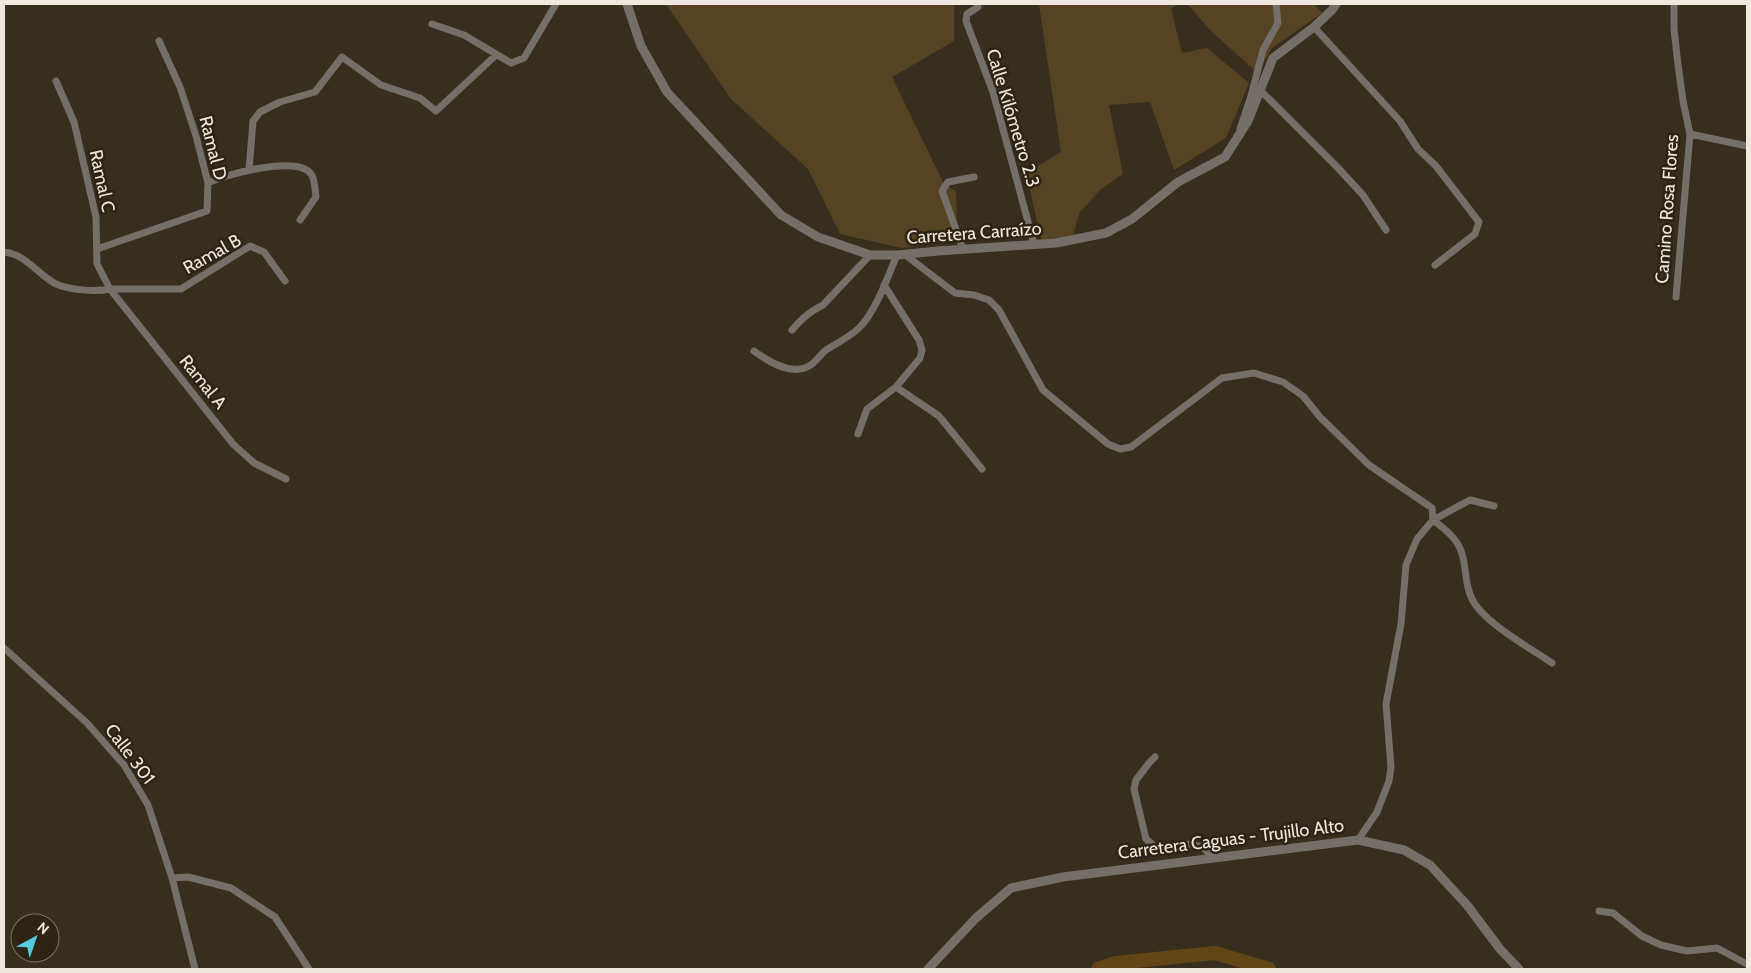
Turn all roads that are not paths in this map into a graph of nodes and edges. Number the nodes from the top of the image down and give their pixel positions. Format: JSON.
{"nodes":[{"id":1,"x":556,"y":4,"type":"edge"},
{"id":2,"x":627,"y":4,"type":"edge"},
{"id":3,"x":1276,"y":4,"type":"edge"},
{"id":4,"x":1336,"y":4,"type":"edge"},
{"id":5,"x":1674,"y":4,"type":"edge"},
{"id":6,"x":978,"y":7,"type":"dead end"},
{"id":7,"x":432,"y":24,"type":"dead end"},
{"id":8,"x":1314,"y":27,"type":"junction"},
{"id":9,"x":159,"y":41,"type":"dead end"},
{"id":10,"x":496,"y":55,"type":"junction"},
{"id":11,"x":56,"y":80,"type":"dead end"},
{"id":12,"x":1260,"y":90,"type":"junction"},
{"id":13,"x":1690,"y":134,"type":"junction"},
{"id":14,"x":1236,"y":139,"type":"junction"},
{"id":15,"x":1747,"y":146,"type":"edge"},
{"id":16,"x":248,"y":170,"type":"junction"},
{"id":17,"x":974,"y":177,"type":"dead end"},
{"id":18,"x":208,"y":183,"type":"junction"},
{"id":19,"x":300,"y":220,"type":"dead end"},
{"id":20,"x":1386,"y":230,"type":"dead end"},
{"id":21,"x":1034,"y":244,"type":"junction"},
{"id":22,"x":97,"y":248,"type":"junction"},
{"id":23,"x":963,"y":249,"type":"junction"},
{"id":24,"x":4,"y":252,"type":"edge"},
{"id":25,"x":870,"y":255,"type":"junction"},
{"id":26,"x":900,"y":255,"type":"junction"},
{"id":27,"x":1435,"y":265,"type":"dead end"},
{"id":28,"x":285,"y":281,"type":"dead end"},
{"id":29,"x":884,"y":285,"type":"junction"},
{"id":30,"x":110,"y":289,"type":"junction"},
{"id":31,"x":1676,"y":297,"type":"dead end"},
{"id":32,"x":792,"y":330,"type":"dead end"},
{"id":33,"x":754,"y":351,"type":"dead end"},
{"id":34,"x":896,"y":387,"type":"junction"},
{"id":35,"x":858,"y":434,"type":"dead end"},
{"id":36,"x":982,"y":469,"type":"dead end"},
{"id":37,"x":286,"y":479,"type":"dead end"},
{"id":38,"x":1494,"y":506,"type":"dead end"},
{"id":39,"x":1433,"y":520,"type":"junction"},
{"id":40,"x":4,"y":648,"type":"edge"},
{"id":41,"x":1552,"y":663,"type":"dead end"},
{"id":42,"x":1155,"y":757,"type":"dead end"},
{"id":43,"x":1358,"y":840,"type":"junction"},
{"id":44,"x":1214,"y":858,"type":"junction"},
{"id":45,"x":172,"y":878,"type":"junction"},
{"id":46,"x":1599,"y":911,"type":"dead end"},
{"id":47,"x":1747,"y":964,"type":"edge"},
{"id":48,"x":195,"y":969,"type":"edge"},
{"id":49,"x":309,"y":969,"type":"edge"},
{"id":50,"x":928,"y":969,"type":"edge"},
{"id":51,"x":1519,"y":969,"type":"edge"}],
"edges":[{"from":1,"to":10,"type":"street"},
{"from":2,"to":25,"type":"street","name":"Carretera Carraízo"},
{"from":3,"to":14,"type":"street"},
{"from":4,"to":8,"type":"street","name":"Carretera Carraízo"},
{"from":5,"to":13,"type":"street","name":"Camino Rosa Flores"},
{"from":6,"to":21,"type":"street","name":"Calle Kilómetro 2.3"},
{"from":7,"to":10,"type":"street"},
{"from":8,"to":12,"type":"street","name":"Carretera Carraízo"},
{"from":8,"to":27,"type":"street"},
{"from":9,"to":18,"type":"street","name":"Ramal D"},
{"from":10,"to":16,"type":"street"},
{"from":11,"to":22,"type":"street","name":"Ramal C"},
{"from":12,"to":14,"type":"street","name":"Carretera Carraízo"},
{"from":12,"to":20,"type":"street"},
{"from":13,"to":15,"type":"street"},
{"from":13,"to":31,"type":"street","name":"Camino Rosa Flores"},
{"from":14,"to":21,"type":"street","name":"Carretera Carraízo"},
{"from":16,"to":18,"type":"street"},
{"from":16,"to":19,"type":"street"},
{"from":17,"to":23,"type":"street"},
{"from":18,"to":22,"type":"street","name":"Ramal D"},
{"from":21,"to":23,"type":"street","name":"Carretera Carraízo"},
{"from":22,"to":30,"type":"street","name":"Ramal C"},
{"from":23,"to":26,"type":"street","name":"Carretera Carraízo"},
{"from":24,"to":30,"type":"street"},
{"from":25,"to":26,"type":"street","name":"Carretera Carraízo"},
{"from":25,"to":32,"type":"street"},
{"from":26,"to":29,"type":"street"},
{"from":26,"to":39,"type":"street"},
{"from":28,"to":30,"type":"street","name":"Ramal B"},
{"from":29,"to":33,"type":"street"},
{"from":29,"to":34,"type":"street"},
{"from":30,"to":37,"type":"street","name":"Ramal A"},
{"from":34,"to":35,"type":"street"},
{"from":34,"to":36,"type":"street"},
{"from":38,"to":39,"type":"street"},
{"from":39,"to":41,"type":"street"},
{"from":39,"to":43,"type":"street"},
{"from":40,"to":45,"type":"street","name":"Calle 301"},
{"from":42,"to":44,"type":"street"},
{"from":43,"to":44,"type":"street","name":"Carretera Caguas - Trujillo Alto"},
{"from":43,"to":51,"type":"street","name":"Carretera Caguas - Trujillo Alto"},
{"from":44,"to":50,"type":"street","name":"Carretera Caguas - Trujillo Alto"},
{"from":45,"to":48,"type":"street","name":"Calle 301"},
{"from":45,"to":49,"type":"street"},
{"from":46,"to":47,"type":"street"}]}
